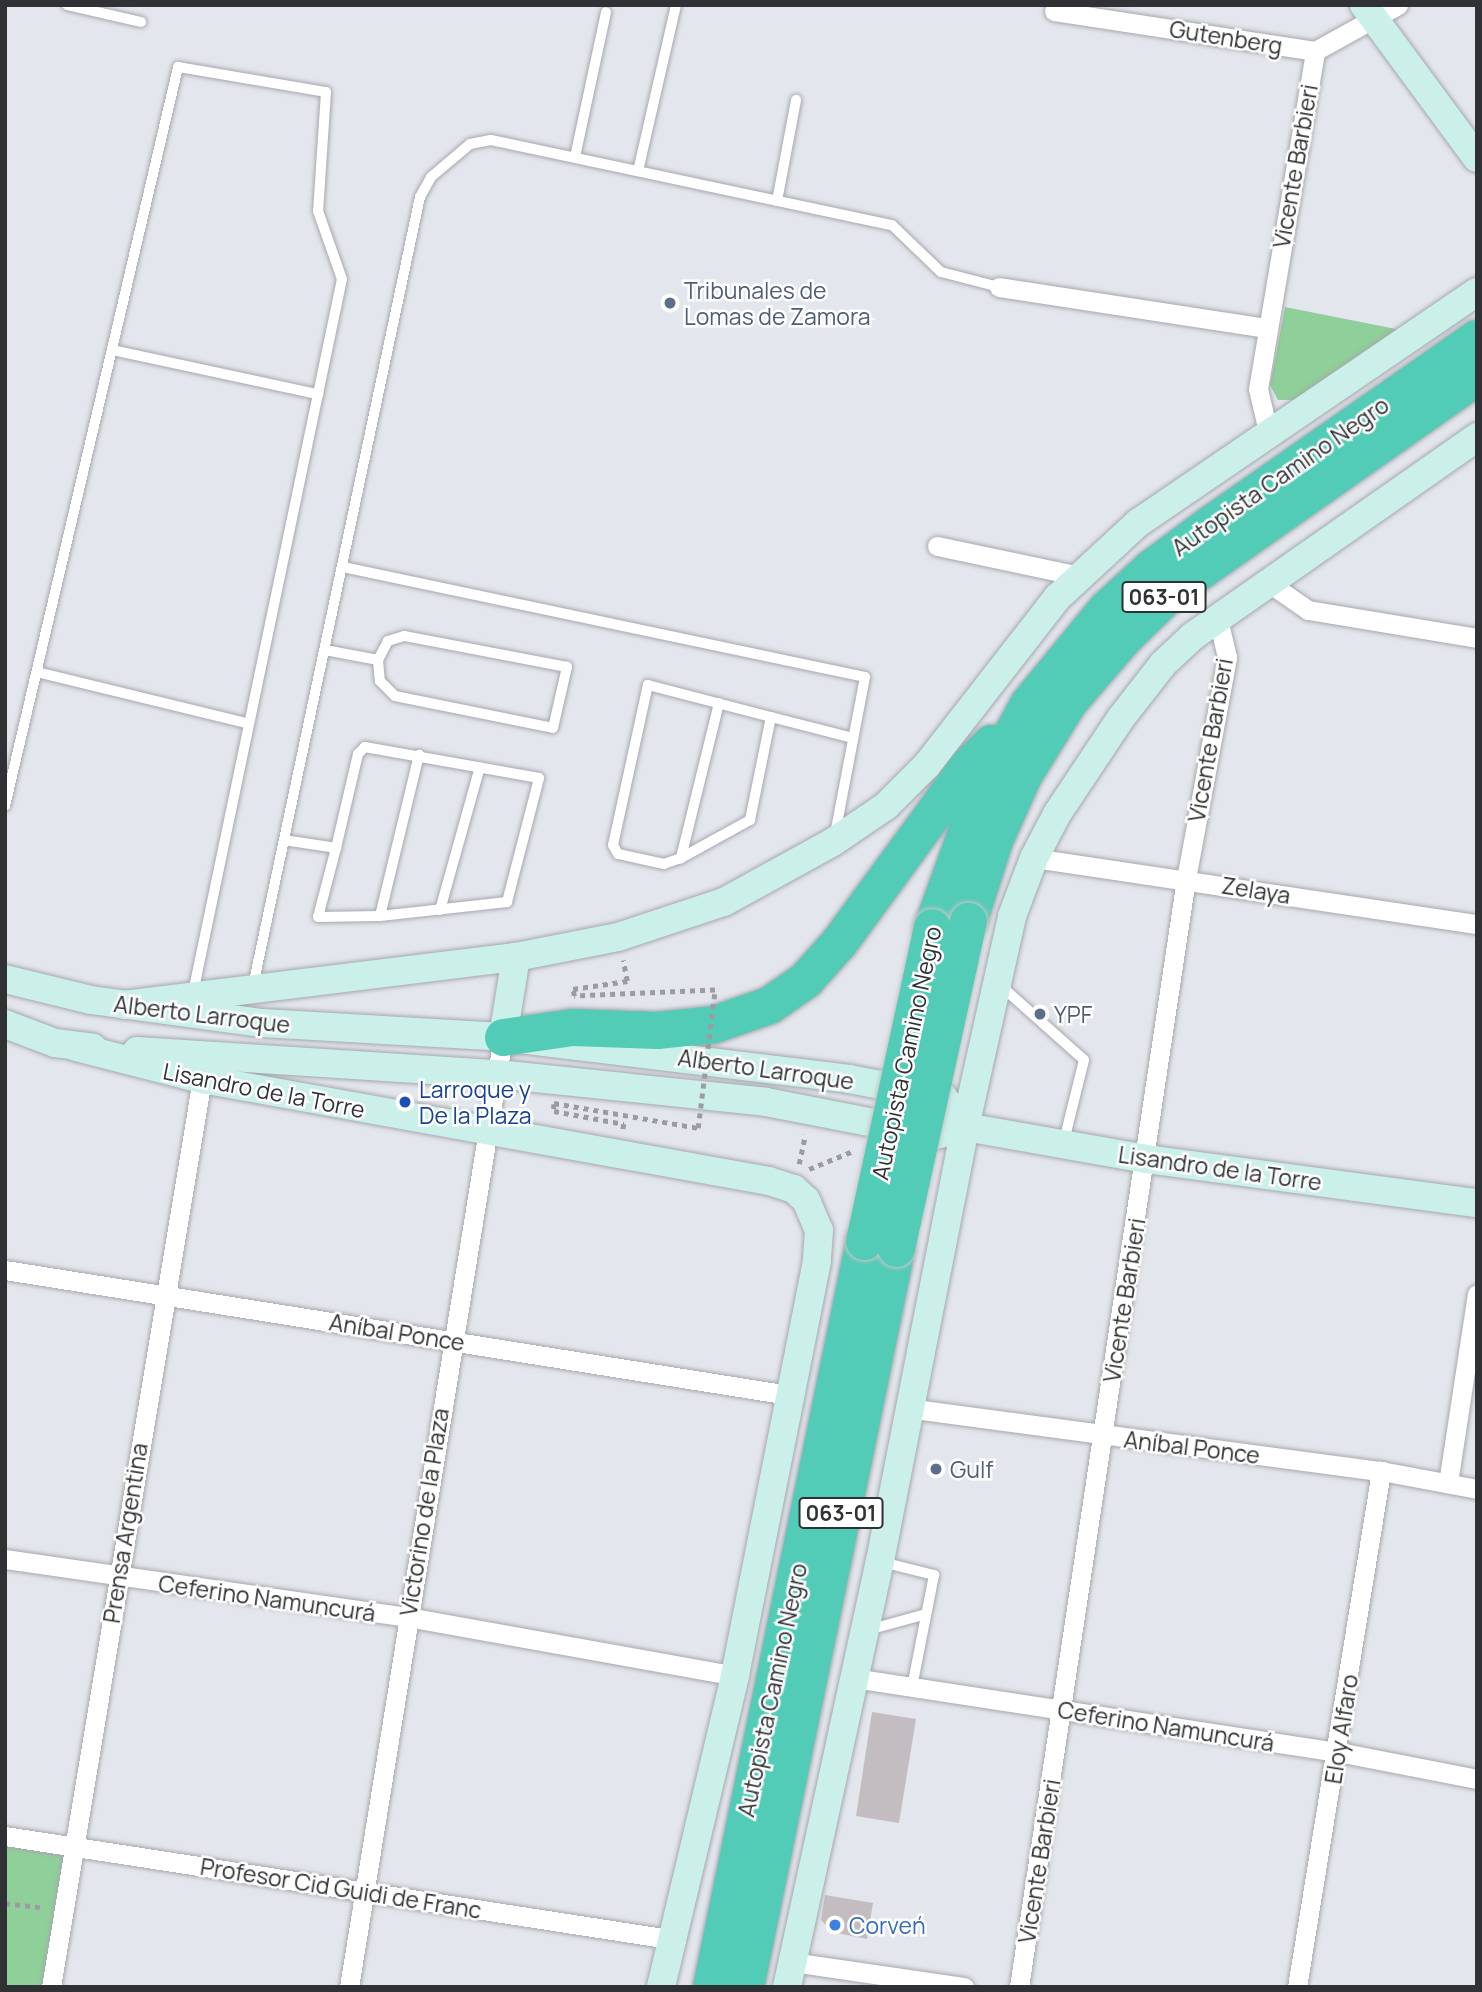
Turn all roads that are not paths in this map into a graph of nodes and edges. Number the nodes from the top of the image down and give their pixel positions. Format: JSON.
{"nodes":[{"id":1,"x":67,"y":5,"type":"edge"},
{"id":2,"x":676,"y":5,"type":"edge"},
{"id":3,"x":1054,"y":11,"type":"dead end"},
{"id":4,"x":1379,"y":11,"type":"edge"},
{"id":5,"x":606,"y":12,"type":"dead end"},
{"id":6,"x":141,"y":22,"type":"dead end"},
{"id":7,"x":1315,"y":51,"type":"junction"},
{"id":8,"x":796,"y":100,"type":"dead end"},
{"id":9,"x":575,"y":157,"type":"junction"},
{"id":10,"x":1477,"y":158,"type":"edge"},
{"id":11,"x":638,"y":171,"type":"junction"},
{"id":12,"x":777,"y":201,"type":"junction"},
{"id":13,"x":999,"y":287,"type":"joint"},
{"id":14,"x":1477,"y":292,"type":"edge"},
{"id":15,"x":1266,"y":328,"type":"junction"},
{"id":16,"x":1477,"y":338,"type":"edge"},
{"id":17,"x":112,"y":350,"type":"junction"},
{"id":18,"x":1477,"y":376,"type":"edge"},
{"id":19,"x":318,"y":394,"type":"junction"},
{"id":20,"x":1268,"y":431,"type":"junction"},
{"id":21,"x":1477,"y":437,"type":"edge"},
{"id":22,"x":937,"y":546,"type":"dead end"},
{"id":23,"x":343,"y":567,"type":"junction"},
{"id":24,"x":1079,"y":576,"type":"junction"},
{"id":25,"x":1266,"y":581,"type":"junction"},
{"id":26,"x":1217,"y":615,"type":"junction"},
{"id":27,"x":1477,"y":638,"type":"edge"},
{"id":28,"x":325,"y":650,"type":"junction"},
{"id":29,"x":378,"y":660,"type":"junction"},
{"id":30,"x":37,"y":672,"type":"junction"},
{"id":31,"x":719,"y":703,"type":"junction"},
{"id":32,"x":1028,"y":704,"type":"junction"},
{"id":33,"x":771,"y":716,"type":"junction"},
{"id":34,"x":246,"y":723,"type":"junction"},
{"id":35,"x":853,"y":738,"type":"junction"},
{"id":36,"x":419,"y":755,"type":"junction"},
{"id":37,"x":480,"y":767,"type":"junction"},
{"id":38,"x":5,"y":806,"type":"edge"},
{"id":39,"x":284,"y":840,"type":"junction"},
{"id":40,"x":833,"y":842,"type":"junction"},
{"id":41,"x":336,"y":848,"type":"junction"},
{"id":42,"x":681,"y":858,"type":"junction"},
{"id":43,"x":1034,"y":858,"type":"junction"},
{"id":44,"x":1186,"y":879,"type":"junction"},
{"id":45,"x":440,"y":910,"type":"junction"},
{"id":46,"x":380,"y":916,"type":"junction"},
{"id":47,"x":1477,"y":924,"type":"edge"},
{"id":48,"x":516,"y":957,"type":"junction"},
{"id":49,"x":5,"y":979,"type":"edge"},
{"id":50,"x":997,"y":983,"type":"junction"},
{"id":51,"x":252,"y":990,"type":"junction"},
{"id":52,"x":192,"y":997,"type":"junction"},
{"id":53,"x":124,"y":1005,"type":"junction"},
{"id":54,"x":5,"y":1024,"type":"edge"},
{"id":55,"x":5,"y":1037,"type":"edge"},
{"id":56,"x":503,"y":1037,"type":"junction"},
{"id":57,"x":66,"y":1045,"type":"junction"},
{"id":58,"x":497,"y":1074,"type":"junction"},
{"id":59,"x":202,"y":1079,"type":"junction"},
{"id":60,"x":965,"y":1127,"type":"junction"},
{"id":61,"x":487,"y":1133,"type":"junction"},
{"id":62,"x":1063,"y":1144,"type":"junction"},
{"id":63,"x":1146,"y":1159,"type":"junction"},
{"id":64,"x":1477,"y":1203,"type":"edge"},
{"id":65,"x":880,"y":1245,"type":"junction"},
{"id":66,"x":5,"y":1270,"type":"edge"},
{"id":67,"x":1477,"y":1294,"type":"edge"},
{"id":68,"x":164,"y":1295,"type":"junction"},
{"id":69,"x":452,"y":1341,"type":"junction"},
{"id":70,"x":789,"y":1395,"type":"junction"},
{"id":71,"x":907,"y":1408,"type":"junction"},
{"id":72,"x":1102,"y":1435,"type":"junction"},
{"id":73,"x":1381,"y":1471,"type":"junction"},
{"id":74,"x":1448,"y":1483,"type":"junction"},
{"id":75,"x":1477,"y":1489,"type":"edge"},
{"id":76,"x":5,"y":1559,"type":"edge"},
{"id":77,"x":880,"y":1561,"type":"junction"},
{"id":78,"x":117,"y":1577,"type":"junction"},
{"id":79,"x":926,"y":1614,"type":"junction"},
{"id":80,"x":408,"y":1617,"type":"junction"},
{"id":81,"x":865,"y":1631,"type":"junction"},
{"id":82,"x":735,"y":1676,"type":"junction"},
{"id":83,"x":855,"y":1678,"type":"junction"},
{"id":84,"x":912,"y":1687,"type":"junction"},
{"id":85,"x":1063,"y":1710,"type":"junction"},
{"id":86,"x":1338,"y":1752,"type":"junction"},
{"id":87,"x":1477,"y":1779,"type":"edge"},
{"id":88,"x":5,"y":1836,"type":"edge"},
{"id":89,"x":74,"y":1846,"type":"junction"},
{"id":90,"x":363,"y":1891,"type":"junction"},
{"id":91,"x":676,"y":1940,"type":"junction"},
{"id":92,"x":790,"y":1975,"type":"edge"},
{"id":93,"x":51,"y":1987,"type":"edge"},
{"id":94,"x":349,"y":1987,"type":"edge"},
{"id":95,"x":662,"y":1987,"type":"edge"},
{"id":96,"x":711,"y":1987,"type":"edge"},
{"id":97,"x":745,"y":1987,"type":"edge"},
{"id":98,"x":964,"y":1987,"type":"edge"},
{"id":99,"x":1018,"y":1987,"type":"edge"},
{"id":100,"x":1297,"y":1987,"type":"edge"}],
"edges":[{"from":1,"to":6,"type":"lane"},
{"from":2,"to":11,"type":"lane"},
{"from":3,"to":7,"type":"street","name":"Gutenberg"},
{"from":4,"to":7,"type":"street","name":"Vicente Barbieri"},
{"from":4,"to":10,"type":"street"},
{"from":5,"to":9,"type":"lane"},
{"from":7,"to":15,"type":"street","name":"Vicente Barbieri"},
{"from":8,"to":12,"type":"lane"},
{"from":9,"to":11,"type":"lane"},
{"from":9,"to":23,"type":"lane"},
{"from":11,"to":12,"type":"lane"},
{"from":12,"to":13,"type":"lane"},
{"from":13,"to":15,"type":"street"},
{"from":14,"to":20,"type":"street"},
{"from":15,"to":20,"type":"street","name":"Vicente Barbieri"},
{"from":16,"to":32,"type":"highway","name":"Autopista Camino Negro","number":"063-01"},
{"from":17,"to":19,"type":"lane"},
{"from":17,"to":19,"type":"lane"},
{"from":17,"to":30,"type":"lane"},
{"from":18,"to":65,"type":"highway","name":"Autopista Camino Negro","number":"063-01","bridge":true},
{"from":19,"to":34,"type":"lane"},
{"from":20,"to":24,"type":"street"},
{"from":21,"to":25,"type":"street"},
{"from":22,"to":24,"type":"street"},
{"from":23,"to":28,"type":"lane"},
{"from":23,"to":35,"type":"lane"},
{"from":24,"to":40,"type":"street"},
{"from":25,"to":26,"type":"street"},
{"from":25,"to":27,"type":"street"},
{"from":26,"to":43,"type":"street"},
{"from":26,"to":44,"type":"street","name":"Vicente Barbieri"},
{"from":28,"to":29,"type":"lane"},
{"from":28,"to":39,"type":"lane"},
{"from":29,"to":29,"type":"lane"},
{"from":30,"to":34,"type":"lane"},
{"from":30,"to":38,"type":"lane"},
{"from":31,"to":33,"type":"lane"},
{"from":31,"to":42,"type":"lane"},
{"from":31,"to":42,"type":"lane"},
{"from":32,"to":56,"type":"highway"},
{"from":32,"to":65,"type":"highway","name":"Autopista Camino Negro","number":"063-01","bridge":true},
{"from":33,"to":35,"type":"lane"},
{"from":33,"to":42,"type":"lane"},
{"from":34,"to":52,"type":"lane"},
{"from":35,"to":40,"type":"lane"},
{"from":36,"to":37,"type":"lane"},
{"from":36,"to":41,"type":"lane"},
{"from":36,"to":46,"type":"lane"},
{"from":37,"to":45,"type":"lane"},
{"from":37,"to":45,"type":"lane"},
{"from":39,"to":41,"type":"lane"},
{"from":39,"to":51,"type":"lane"},
{"from":40,"to":48,"type":"street"},
{"from":41,"to":46,"type":"lane"},
{"from":43,"to":44,"type":"street","name":"Zelaya"},
{"from":43,"to":50,"type":"street"},
{"from":44,"to":47,"type":"street","name":"Zelaya"},
{"from":44,"to":63,"type":"street","name":"Vicente Barbieri"},
{"from":45,"to":46,"type":"lane"},
{"from":48,"to":51,"type":"street"},
{"from":48,"to":56,"type":"street"},
{"from":49,"to":53,"type":"street","name":"Alberto Larroque"},
{"from":50,"to":60,"type":"street"},
{"from":50,"to":62,"type":"lane"},
{"from":51,"to":52,"type":"street"},
{"from":52,"to":53,"type":"street"},
{"from":53,"to":56,"type":"street","name":"Alberto Larroque"},
{"from":54,"to":57,"type":"street","name":"Alberto Larroque"},
{"from":55,"to":57,"type":"street","name":"Lisandro de la Torre"},
{"from":56,"to":58,"type":"street","name":"Victorino de la Plaza"},
{"from":56,"to":60,"type":"street","name":"Alberto Larroque"},
{"from":57,"to":58,"type":"street","name":"Alberto Larroque"},
{"from":57,"to":59,"type":"street","name":"Lisandro de la Torre"},
{"from":58,"to":60,"type":"street","name":"Alberto Larroque"},
{"from":58,"to":61,"type":"street","name":"Victorino de la Plaza"},
{"from":59,"to":61,"type":"street","name":"Lisandro de la Torre"},
{"from":59,"to":68,"type":"street","name":"Prensa Argentina"},
{"from":60,"to":62,"type":"street","name":"Lisandro de la Torre"},
{"from":60,"to":71,"type":"street"},
{"from":61,"to":69,"type":"street","name":"Victorino de la Plaza"},
{"from":61,"to":70,"type":"street","name":"Lisandro de la Torre"},
{"from":62,"to":63,"type":"street","name":"Lisandro de la Torre"},
{"from":63,"to":64,"type":"street","name":"Lisandro de la Torre"},
{"from":63,"to":72,"type":"street","name":"Vicente Barbieri"},
{"from":65,"to":96,"type":"highway","name":"Autopista Camino Negro","number":"063-01"},
{"from":65,"to":97,"type":"highway","name":"Autopista Camino Negro","number":"063-01"},
{"from":66,"to":68,"type":"street","name":"Aníbal Ponce"},
{"from":67,"to":74,"type":"street"},
{"from":68,"to":69,"type":"street","name":"Aníbal Ponce"},
{"from":68,"to":78,"type":"street","name":"Prensa Argentina"},
{"from":69,"to":70,"type":"street","name":"Aníbal Ponce"},
{"from":69,"to":80,"type":"street","name":"Victorino de la Plaza"},
{"from":70,"to":82,"type":"street"},
{"from":71,"to":72,"type":"street","name":"Aníbal Ponce"},
{"from":71,"to":77,"type":"street"},
{"from":72,"to":73,"type":"street","name":"Aníbal Ponce"},
{"from":72,"to":85,"type":"street","name":"Vicente Barbieri"},
{"from":73,"to":74,"type":"street","name":"Aníbal Ponce"},
{"from":73,"to":86,"type":"street","name":"Eloy Alfaro"},
{"from":74,"to":75,"type":"street","name":"Aníbal Ponce"},
{"from":76,"to":78,"type":"street","name":"Ceferino Namuncurá"},
{"from":77,"to":79,"type":"lane"},
{"from":77,"to":81,"type":"street"},
{"from":78,"to":80,"type":"street","name":"Ceferino Namuncurá"},
{"from":78,"to":89,"type":"street","name":"Prensa Argentina"},
{"from":79,"to":81,"type":"lane"},
{"from":79,"to":84,"type":"lane"},
{"from":80,"to":82,"type":"street","name":"Ceferino Namuncurá"},
{"from":80,"to":90,"type":"street","name":"Victorino de la Plaza"},
{"from":81,"to":83,"type":"street"},
{"from":82,"to":91,"type":"street"},
{"from":83,"to":84,"type":"street","name":"Ceferino Namuncurá"},
{"from":83,"to":92,"type":"street"},
{"from":84,"to":85,"type":"street","name":"Ceferino Namuncurá"},
{"from":85,"to":86,"type":"street","name":"Ceferino Namuncurá"},
{"from":85,"to":99,"type":"street","name":"Vicente Barbieri"},
{"from":86,"to":87,"type":"street","name":"Ceferino Namuncurá"},
{"from":86,"to":100,"type":"street","name":"Eloy Alfaro"},
{"from":88,"to":89,"type":"street","name":"Profesor Cid Guidi de Franc"},
{"from":89,"to":90,"type":"street","name":"Profesor Cid Guidi de Franc"},
{"from":89,"to":93,"type":"street","name":"Prensa Argentina"},
{"from":90,"to":91,"type":"street","name":"Profesor Cid Guidi de Franc"},
{"from":90,"to":94,"type":"street","name":"Victorino de la Plaza"},
{"from":91,"to":95,"type":"street"},
{"from":92,"to":98,"type":"street"}]}
